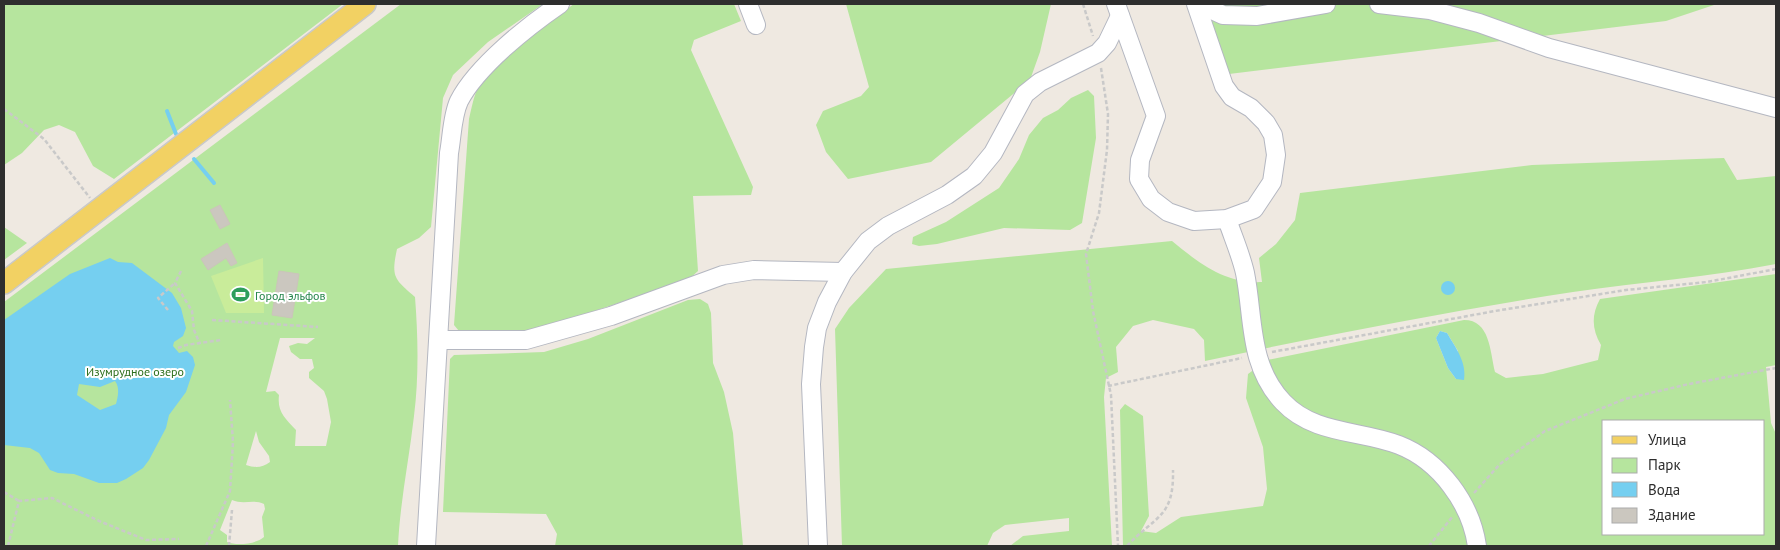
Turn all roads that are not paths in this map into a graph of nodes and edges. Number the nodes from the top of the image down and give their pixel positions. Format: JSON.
{"nodes":[{"id":1,"x":365,"y":4,"type":"edge"},
{"id":2,"x":560,"y":4,"type":"edge"},
{"id":3,"x":748,"y":4,"type":"edge"},
{"id":4,"x":1198,"y":4,"type":"edge"},
{"id":5,"x":1326,"y":4,"type":"edge"},
{"id":6,"x":1379,"y":4,"type":"edge"},
{"id":7,"x":1118,"y":10,"type":"edge"},
{"id":8,"x":756,"y":25,"type":"dead end"},
{"id":9,"x":1776,"y":98,"type":"edge"},
{"id":10,"x":1748,"y":101,"type":"junction"},
{"id":11,"x":1776,"y":108,"type":"edge"},
{"id":12,"x":1227,"y":219,"type":"junction"},
{"id":13,"x":843,"y":272,"type":"junction"},
{"id":14,"x":4,"y":283,"type":"edge"},
{"id":15,"x":439,"y":340,"type":"junction"},
{"id":16,"x":426,"y":546,"type":"edge"},
{"id":17,"x":818,"y":546,"type":"edge"},
{"id":18,"x":1476,"y":546,"type":"edge"}],
"edges":[{"from":1,"to":14,"type":"main road"},
{"from":2,"to":15,"type":"lane"},
{"from":3,"to":8,"type":"lane"},
{"from":4,"to":5,"type":"lane"},
{"from":4,"to":12,"type":"lane"},
{"from":6,"to":10,"type":"lane"},
{"from":7,"to":12,"type":"lane"},
{"from":7,"to":13,"type":"lane"},
{"from":9,"to":10,"type":"lane"},
{"from":10,"to":11,"type":"lane"},
{"from":12,"to":18,"type":"lane"},
{"from":13,"to":15,"type":"lane"},
{"from":13,"to":17,"type":"lane"},
{"from":15,"to":16,"type":"lane"}]}
